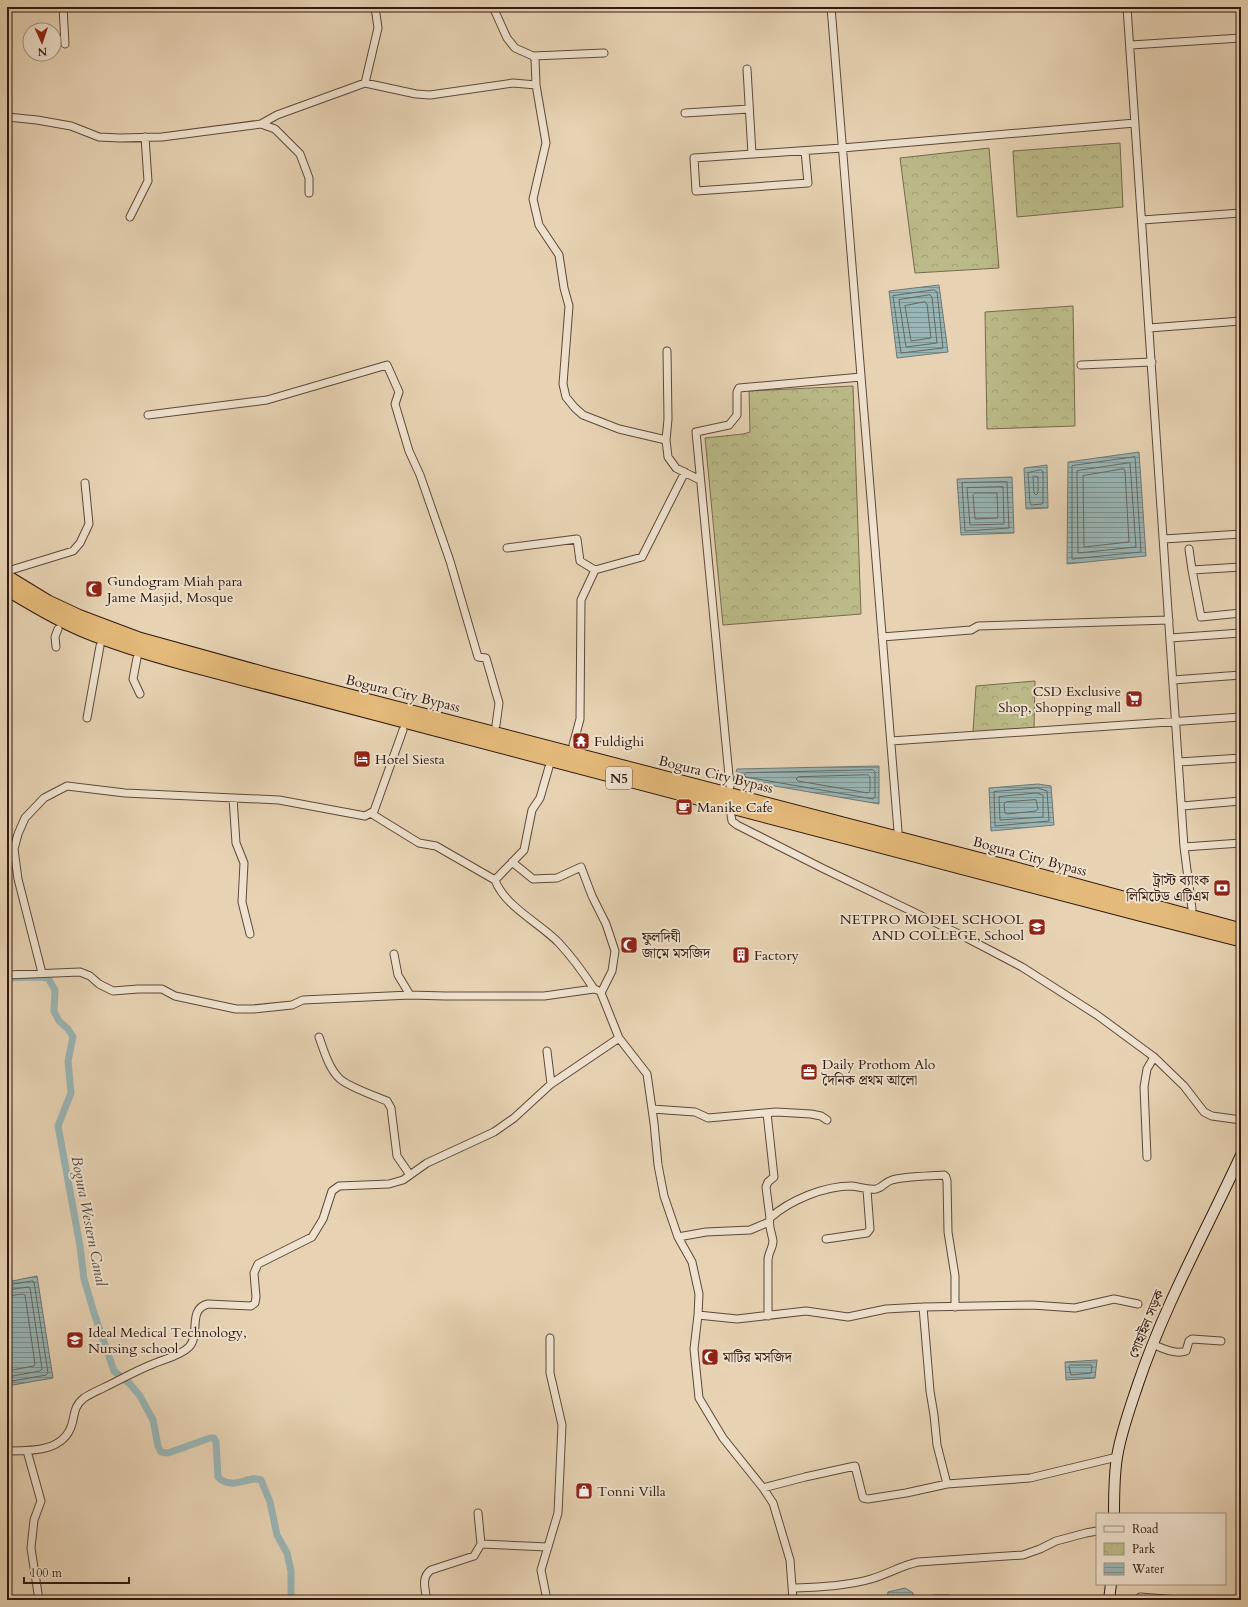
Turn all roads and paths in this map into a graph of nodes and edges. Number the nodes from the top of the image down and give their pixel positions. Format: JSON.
{"nodes":[{"id":1,"x":63,"y":7,"type":"edge"},
{"id":2,"x":376,"y":7,"type":"edge"},
{"id":3,"x":493,"y":7,"type":"edge"},
{"id":4,"x":831,"y":7,"type":"edge"},
{"id":5,"x":1127,"y":7,"type":"edge"},
{"id":6,"x":1241,"y":38,"type":"edge"},
{"id":7,"x":65,"y":44,"type":"dead end"},
{"id":8,"x":1131,"y":45,"type":"junction"},
{"id":9,"x":604,"y":53,"type":"dead end"},
{"id":10,"x":533,"y":56,"type":"junction"},
{"id":11,"x":747,"y":69,"type":"dead end"},
{"id":12,"x":365,"y":83,"type":"junction"},
{"id":13,"x":536,"y":85,"type":"junction"},
{"id":14,"x":749,"y":109,"type":"junction"},
{"id":15,"x":685,"y":113,"type":"dead end"},
{"id":16,"x":7,"y":117,"type":"edge"},
{"id":17,"x":1135,"y":123,"type":"junction"},
{"id":18,"x":261,"y":124,"type":"junction"},
{"id":19,"x":146,"y":137,"type":"junction"},
{"id":20,"x":842,"y":148,"type":"junction"},
{"id":21,"x":805,"y":150,"type":"junction"},
{"id":22,"x":752,"y":154,"type":"junction"},
{"id":23,"x":309,"y":193,"type":"dead end"},
{"id":24,"x":1241,"y":213,"type":"edge"},
{"id":25,"x":130,"y":217,"type":"dead end"},
{"id":26,"x":1142,"y":220,"type":"junction"},
{"id":27,"x":1241,"y":321,"type":"edge"},
{"id":28,"x":1149,"y":328,"type":"junction"},
{"id":29,"x":667,"y":351,"type":"dead end"},
{"id":30,"x":1152,"y":362,"type":"junction"},
{"id":31,"x":1081,"y":365,"type":"dead end"},
{"id":32,"x":861,"y":377,"type":"junction"},
{"id":33,"x":148,"y":415,"type":"dead end"},
{"id":34,"x":666,"y":440,"type":"junction"},
{"id":35,"x":685,"y":472,"type":"junction"},
{"id":36,"x":700,"y":480,"type":"junction"},
{"id":37,"x":85,"y":483,"type":"dead end"},
{"id":38,"x":1241,"y":534,"type":"edge"},
{"id":39,"x":1164,"y":539,"type":"junction"},
{"id":40,"x":507,"y":548,"type":"dead end"},
{"id":41,"x":1189,"y":549,"type":"dead end"},
{"id":42,"x":1241,"y":567,"type":"edge"},
{"id":43,"x":595,"y":570,"type":"junction"},
{"id":44,"x":1192,"y":570,"type":"junction"},
{"id":45,"x":9,"y":574,"type":"edge"},
{"id":46,"x":7,"y":589,"type":"edge"},
{"id":47,"x":1241,"y":613,"type":"edge"},
{"id":48,"x":1169,"y":620,"type":"junction"},
{"id":49,"x":58,"y":629,"type":"dead end"},
{"id":50,"x":1241,"y":633,"type":"edge"},
{"id":51,"x":882,"y":637,"type":"junction"},
{"id":52,"x":1170,"y":638,"type":"junction"},
{"id":53,"x":100,"y":646,"type":"dead end"},
{"id":54,"x":56,"y":647,"type":"dead end"},
{"id":55,"x":137,"y":658,"type":"dead end"},
{"id":56,"x":1241,"y":675,"type":"edge"},
{"id":57,"x":1173,"y":680,"type":"junction"},
{"id":58,"x":140,"y":694,"type":"dead end"},
{"id":59,"x":1241,"y":717,"type":"edge"},
{"id":60,"x":86,"y":718,"type":"dead end"},
{"id":61,"x":1176,"y":722,"type":"junction"},
{"id":62,"x":496,"y":725,"type":"dead end"},
{"id":63,"x":403,"y":730,"type":"dead end"},
{"id":64,"x":891,"y":741,"type":"junction"},
{"id":65,"x":573,"y":745,"type":"dead end"},
{"id":66,"x":1241,"y":758,"type":"edge"},
{"id":67,"x":1179,"y":762,"type":"junction"},
{"id":68,"x":549,"y":767,"type":"dead end"},
{"id":69,"x":730,"y":786,"type":"dead end"},
{"id":70,"x":233,"y":798,"type":"junction"},
{"id":71,"x":1241,"y":801,"type":"edge"},
{"id":72,"x":1182,"y":806,"type":"junction"},
{"id":73,"x":372,"y":814,"type":"junction"},
{"id":74,"x":732,"y":815,"type":"dead end"},
{"id":75,"x":898,"y":831,"type":"dead end"},
{"id":76,"x":1241,"y":843,"type":"edge"},
{"id":77,"x":1184,"y":847,"type":"junction"},
{"id":78,"x":512,"y":862,"type":"junction"},
{"id":79,"x":496,"y":880,"type":"junction"},
{"id":80,"x":1192,"y":909,"type":"dead end"},
{"id":81,"x":1241,"y":930,"type":"edge"},
{"id":82,"x":250,"y":934,"type":"dead end"},
{"id":83,"x":1241,"y":940,"type":"edge"},
{"id":84,"x":394,"y":954,"type":"dead end"},
{"id":85,"x":42,"y":973,"type":"junction"},
{"id":86,"x":7,"y":975,"type":"edge"},
{"id":87,"x":594,"y":989,"type":"junction"},
{"id":88,"x":601,"y":993,"type":"junction"},
{"id":89,"x":410,"y":995,"type":"junction"},
{"id":90,"x":319,"y":1037,"type":"dead end"},
{"id":91,"x":618,"y":1038,"type":"junction"},
{"id":92,"x":547,"y":1051,"type":"dead end"},
{"id":93,"x":1154,"y":1057,"type":"junction"},
{"id":94,"x":551,"y":1084,"type":"junction"},
{"id":95,"x":652,"y":1109,"type":"junction"},
{"id":96,"x":767,"y":1113,"type":"junction"},
{"id":97,"x":827,"y":1120,"type":"dead end"},
{"id":98,"x":1241,"y":1120,"type":"edge"},
{"id":99,"x":1241,"y":1155,"type":"edge"},
{"id":100,"x":1147,"y":1157,"type":"dead end"},
{"id":101,"x":410,"y":1175,"type":"junction"},
{"id":102,"x":867,"y":1190,"type":"junction"},
{"id":103,"x":769,"y":1220,"type":"junction"},
{"id":104,"x":678,"y":1237,"type":"junction"},
{"id":105,"x":826,"y":1239,"type":"dead end"},
{"id":106,"x":1138,"y":1304,"type":"dead end"},
{"id":107,"x":955,"y":1307,"type":"junction"},
{"id":108,"x":923,"y":1308,"type":"junction"},
{"id":109,"x":698,"y":1315,"type":"junction"},
{"id":110,"x":768,"y":1316,"type":"junction"},
{"id":111,"x":550,"y":1338,"type":"dead end"},
{"id":112,"x":1221,"y":1340,"type":"dead end"},
{"id":113,"x":1152,"y":1344,"type":"junction"},
{"id":114,"x":7,"y":1451,"type":"edge"},
{"id":115,"x":27,"y":1451,"type":"junction"},
{"id":116,"x":1117,"y":1457,"type":"junction"},
{"id":117,"x":947,"y":1484,"type":"junction"},
{"id":118,"x":763,"y":1488,"type":"junction"},
{"id":119,"x":478,"y":1513,"type":"dead end"},
{"id":120,"x":1114,"y":1513,"type":"edge"},
{"id":121,"x":1096,"y":1531,"type":"edge"},
{"id":122,"x":480,"y":1544,"type":"junction"},
{"id":123,"x":548,"y":1547,"type":"junction"},
{"id":124,"x":1111,"y":1585,"type":"edge"},
{"id":125,"x":794,"y":1588,"type":"junction"},
{"id":126,"x":39,"y":1600,"type":"edge"},
{"id":127,"x":427,"y":1600,"type":"edge"},
{"id":128,"x":547,"y":1600,"type":"edge"},
{"id":129,"x":793,"y":1600,"type":"edge"},
{"id":130,"x":1109,"y":1600,"type":"edge"},
{"id":131,"x":1138,"y":1600,"type":"edge"},
{"id":132,"x":1179,"y":1600,"type":"edge"}],
"edges":[{"from":1,"to":7,"type":"street"},
{"from":2,"to":12,"type":"street"},
{"from":3,"to":10,"type":"street"},
{"from":4,"to":20,"type":"street"},
{"from":5,"to":8,"type":"street"},
{"from":6,"to":8,"type":"street"},
{"from":8,"to":17,"type":"street"},
{"from":9,"to":10,"type":"street"},
{"from":10,"to":13,"type":"street"},
{"from":11,"to":14,"type":"street"},
{"from":12,"to":13,"type":"street"},
{"from":12,"to":18,"type":"street"},
{"from":13,"to":34,"type":"street"},
{"from":14,"to":15,"type":"street"},
{"from":14,"to":22,"type":"street"},
{"from":16,"to":19,"type":"street"},
{"from":17,"to":20,"type":"street"},
{"from":17,"to":26,"type":"street"},
{"from":18,"to":19,"type":"street"},
{"from":18,"to":23,"type":"street"},
{"from":19,"to":25,"type":"street"},
{"from":20,"to":21,"type":"street"},
{"from":20,"to":32,"type":"street"},
{"from":21,"to":22,"type":"street"},
{"from":21,"to":22,"type":"street"},
{"from":24,"to":26,"type":"street"},
{"from":26,"to":28,"type":"street"},
{"from":27,"to":28,"type":"street"},
{"from":28,"to":30,"type":"street"},
{"from":29,"to":34,"type":"street"},
{"from":30,"to":31,"type":"street"},
{"from":30,"to":39,"type":"street"},
{"from":32,"to":36,"type":"street"},
{"from":32,"to":51,"type":"street"},
{"from":33,"to":62,"type":"street"},
{"from":34,"to":35,"type":"street"},
{"from":35,"to":36,"type":"street"},
{"from":35,"to":43,"type":"street"},
{"from":36,"to":69,"type":"street"},
{"from":37,"to":45,"type":"street"},
{"from":38,"to":39,"type":"street"},
{"from":39,"to":48,"type":"street"},
{"from":40,"to":43,"type":"street"},
{"from":41,"to":44,"type":"street"},
{"from":42,"to":44,"type":"street"},
{"from":43,"to":65,"type":"street"},
{"from":44,"to":47,"type":"street"},
{"from":45,"to":81,"type":"highway","name":"Bogura City Bypass"},
{"from":46,"to":83,"type":"highway","name":"Bogura City Bypass","number":"N5"},
{"from":48,"to":51,"type":"street"},
{"from":48,"to":52,"type":"street"},
{"from":49,"to":54,"type":"street"},
{"from":50,"to":52,"type":"street"},
{"from":51,"to":64,"type":"street"},
{"from":52,"to":57,"type":"street"},
{"from":53,"to":60,"type":"street"},
{"from":55,"to":58,"type":"street"},
{"from":56,"to":57,"type":"street"},
{"from":57,"to":61,"type":"street"},
{"from":59,"to":61,"type":"street"},
{"from":61,"to":64,"type":"street"},
{"from":61,"to":67,"type":"street"},
{"from":63,"to":73,"type":"street"},
{"from":64,"to":75,"type":"street"},
{"from":66,"to":67,"type":"street"},
{"from":67,"to":72,"type":"street"},
{"from":68,"to":78,"type":"street"},
{"from":70,"to":73,"type":"street"},
{"from":70,"to":82,"type":"street"},
{"from":70,"to":85,"type":"street"},
{"from":71,"to":72,"type":"street"},
{"from":72,"to":77,"type":"street"},
{"from":73,"to":79,"type":"street"},
{"from":74,"to":93,"type":"street"},
{"from":76,"to":77,"type":"street"},
{"from":77,"to":80,"type":"street"},
{"from":78,"to":79,"type":"street"},
{"from":78,"to":88,"type":"street"},
{"from":79,"to":87,"type":"street"},
{"from":84,"to":89,"type":"street"},
{"from":85,"to":86,"type":"street"},
{"from":85,"to":89,"type":"street"},
{"from":87,"to":88,"type":"street"},
{"from":87,"to":89,"type":"street"},
{"from":88,"to":91,"type":"street"},
{"from":90,"to":101,"type":"street"},
{"from":91,"to":94,"type":"street"},
{"from":91,"to":95,"type":"street"},
{"from":92,"to":94,"type":"street"},
{"from":93,"to":98,"type":"street"},
{"from":93,"to":100,"type":"street"},
{"from":94,"to":101,"type":"street"},
{"from":95,"to":96,"type":"street"},
{"from":95,"to":104,"type":"street"},
{"from":96,"to":97,"type":"street"},
{"from":96,"to":103,"type":"street"},
{"from":99,"to":113,"type":"main road","name":"গোহাইল সড়ক"},
{"from":101,"to":115,"type":"street"},
{"from":102,"to":103,"type":"street"},
{"from":102,"to":105,"type":"street"},
{"from":102,"to":107,"type":"street"},
{"from":103,"to":104,"type":"street"},
{"from":103,"to":110,"type":"street"},
{"from":104,"to":109,"type":"street"},
{"from":106,"to":107,"type":"street"},
{"from":107,"to":108,"type":"street"},
{"from":108,"to":110,"type":"street"},
{"from":108,"to":117,"type":"street"},
{"from":109,"to":110,"type":"street"},
{"from":109,"to":118,"type":"street"},
{"from":111,"to":123,"type":"street"},
{"from":112,"to":113,"type":"street"},
{"from":113,"to":116,"type":"main road","name":"গোহাইল সড়ক"},
{"from":114,"to":115,"type":"street"},
{"from":115,"to":126,"type":"street"},
{"from":116,"to":117,"type":"street"},
{"from":116,"to":120,"type":"main road","name":"গোহাইল সড়ক"},
{"from":117,"to":118,"type":"street"},
{"from":118,"to":125,"type":"street"},
{"from":119,"to":122,"type":"street"},
{"from":121,"to":125,"type":"street"},
{"from":122,"to":123,"type":"street"},
{"from":122,"to":127,"type":"street"},
{"from":123,"to":128,"type":"street"},
{"from":124,"to":130,"type":"main road"},
{"from":125,"to":129,"type":"street"},
{"from":131,"to":132,"type":"street"}]}
